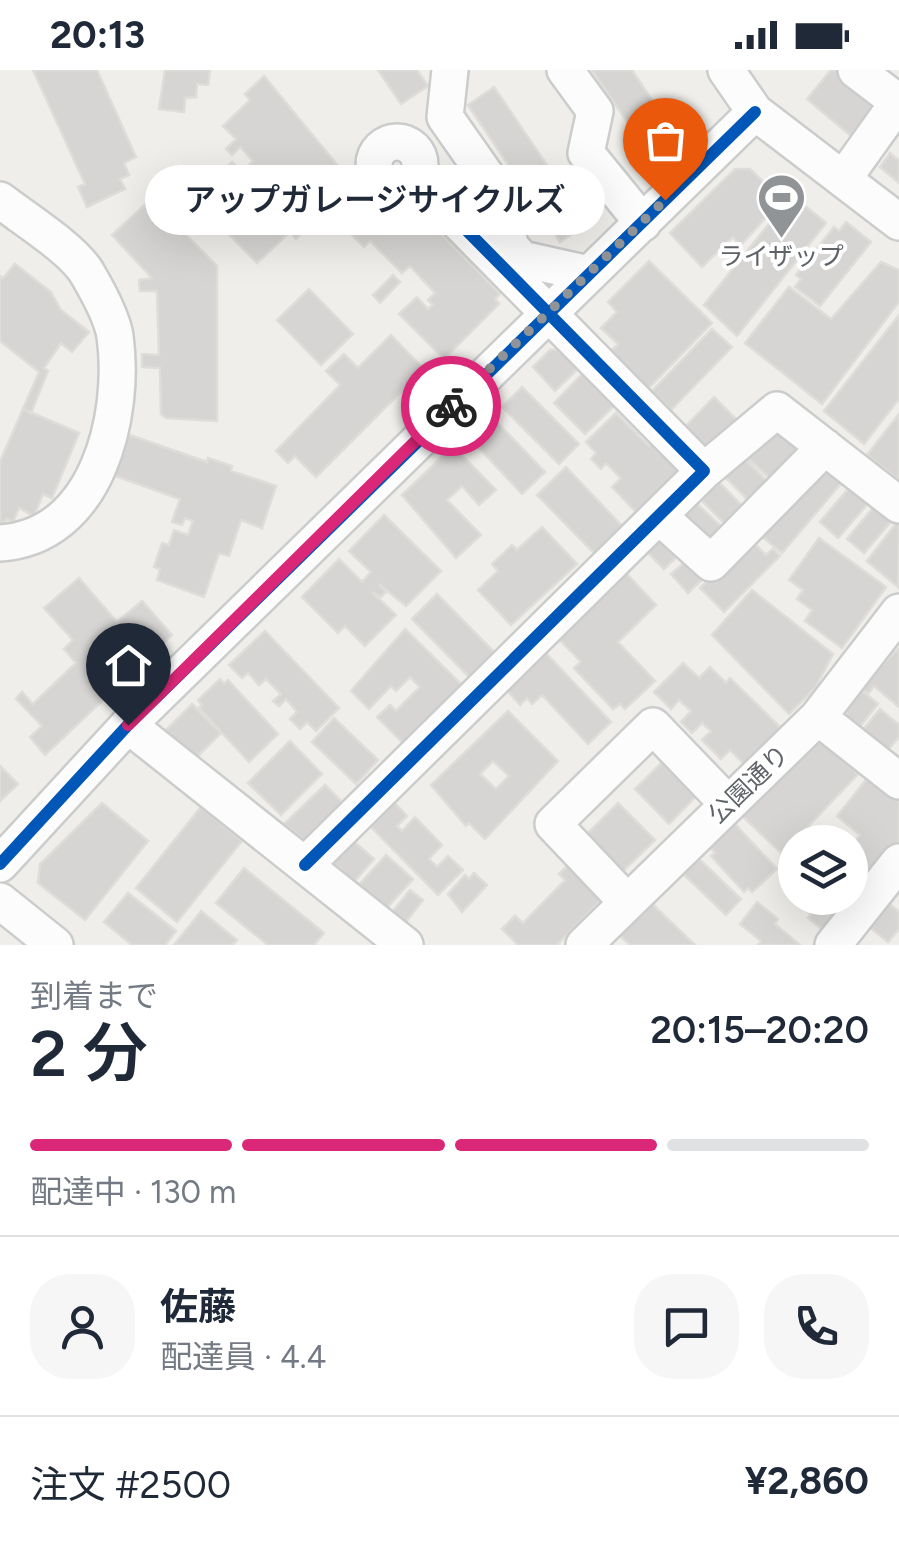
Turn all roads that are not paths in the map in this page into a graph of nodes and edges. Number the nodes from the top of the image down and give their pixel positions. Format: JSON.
{"nodes":[{"id":1,"x":450,"y":70,"type":"edge"},
{"id":2,"x":565,"y":70,"type":"edge"},
{"id":3,"x":726,"y":70,"type":"edge"},
{"id":4,"x":856,"y":70,"type":"edge"},
{"id":5,"x":898,"y":102,"type":"edge"},
{"id":6,"x":755,"y":112,"type":"junction"},
{"id":7,"x":415,"y":178,"type":"dead end"},
{"id":8,"x":844,"y":178,"type":"junction"},
{"id":9,"x":0,"y":200,"type":"edge"},
{"id":10,"x":643,"y":222,"type":"junction"},
{"id":11,"x":899,"y":222,"type":"edge"},
{"id":12,"x":589,"y":274,"type":"junction"},
{"id":13,"x":547,"y":314,"type":"junction"},
{"id":14,"x":825,"y":447,"type":"junction"},
{"id":15,"x":704,"y":471,"type":"junction"},
{"id":16,"x":899,"y":505,"type":"edge"},
{"id":17,"x":660,"y":517,"type":"junction"},
{"id":18,"x":0,"y":543,"type":"edge"},
{"id":19,"x":899,"y":612,"type":"edge"},
{"id":20,"x":818,"y":717,"type":"junction"},
{"id":21,"x":128,"y":725,"type":"junction"},
{"id":22,"x":899,"y":780,"type":"edge"},
{"id":23,"x":728,"y":804,"type":"junction"},
{"id":24,"x":899,"y":862,"type":"edge"},
{"id":25,"x":0,"y":864,"type":"edge"},
{"id":26,"x":305,"y":865,"type":"junction"},
{"id":27,"x":0,"y":902,"type":"edge"},
{"id":28,"x":627,"y":902,"type":"junction"},
{"id":29,"x":55,"y":945,"type":"edge"},
{"id":30,"x":405,"y":945,"type":"edge"},
{"id":31,"x":584,"y":945,"type":"edge"},
{"id":32,"x":833,"y":945,"type":"edge"}],
"edges":[{"from":1,"to":12,"type":"street"},
{"from":2,"to":10,"type":"street"},
{"from":3,"to":6,"type":"street"},
{"from":4,"to":5,"type":"street"},
{"from":5,"to":8,"type":"street"},
{"from":6,"to":8,"type":"street"},
{"from":6,"to":10,"type":"street"},
{"from":7,"to":13,"type":"street"},
{"from":8,"to":11,"type":"street"},
{"from":9,"to":18,"type":"street"},
{"from":10,"to":12,"type":"street"},
{"from":12,"to":13,"type":"street"},
{"from":13,"to":15,"type":"street"},
{"from":13,"to":21,"type":"street"},
{"from":14,"to":15,"type":"street"},
{"from":14,"to":16,"type":"street"},
{"from":14,"to":17,"type":"street"},
{"from":15,"to":17,"type":"street"},
{"from":17,"to":26,"type":"street"},
{"from":19,"to":20,"type":"street","name":"公園通り"},
{"from":20,"to":22,"type":"street"},
{"from":20,"to":23,"type":"street","name":"公園通り"},
{"from":21,"to":25,"type":"street"},
{"from":21,"to":26,"type":"street"},
{"from":23,"to":28,"type":"street","name":"公園通り"},
{"from":23,"to":28,"type":"street"},
{"from":24,"to":32,"type":"street"},
{"from":26,"to":30,"type":"street"},
{"from":27,"to":29,"type":"street"},
{"from":28,"to":31,"type":"street","name":"公園通り"}]}
